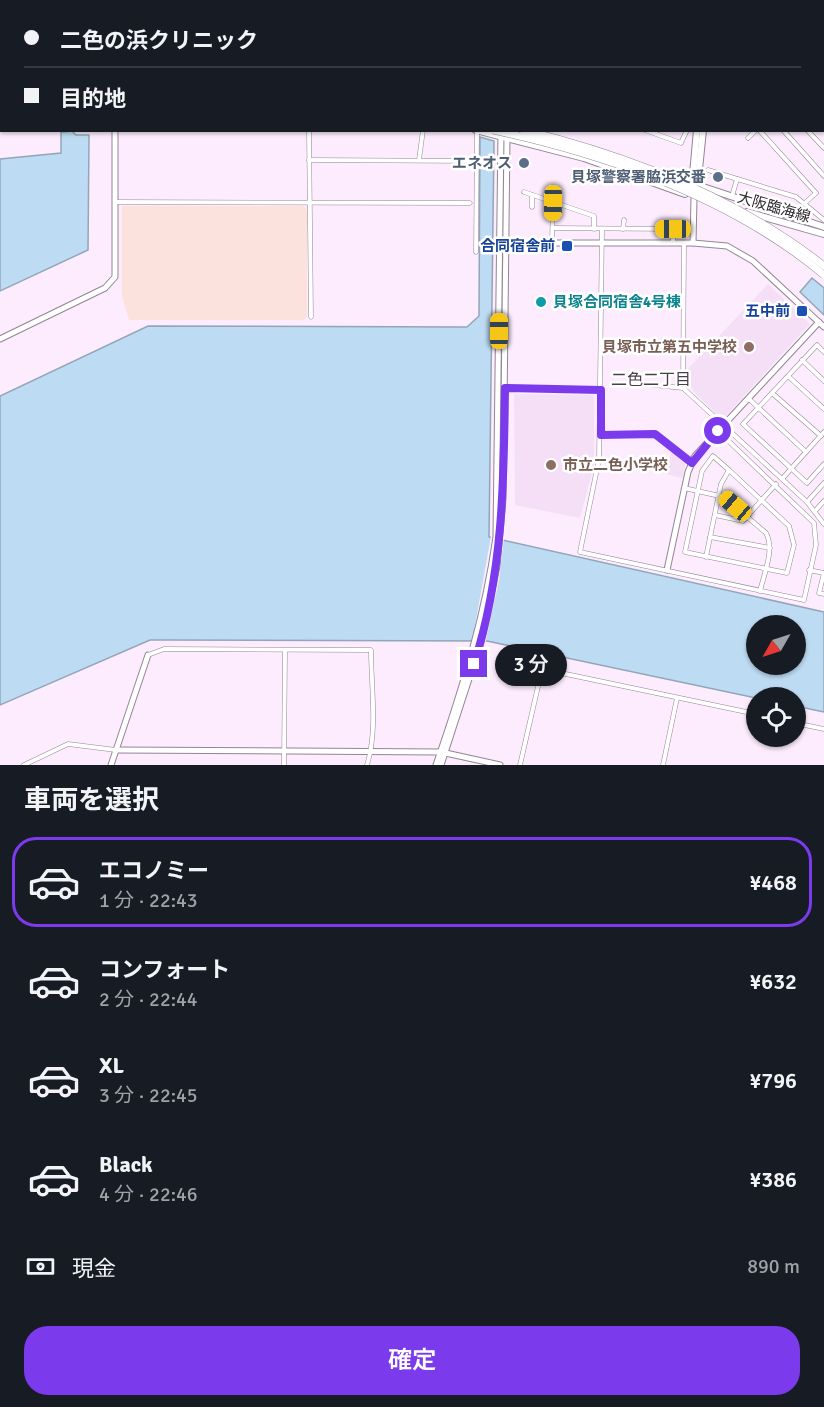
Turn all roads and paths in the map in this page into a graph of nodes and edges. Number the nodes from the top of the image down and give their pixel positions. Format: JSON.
{"nodes":[{"id":1,"x":115,"y":132,"type":"edge"},
{"id":2,"x":309,"y":132,"type":"edge"},
{"id":3,"x":423,"y":132,"type":"edge"},
{"id":4,"x":477,"y":132,"type":"edge"},
{"id":5,"x":500,"y":132,"type":"edge"},
{"id":6,"x":530,"y":132,"type":"edge"},
{"id":7,"x":544,"y":132,"type":"edge"},
{"id":8,"x":651,"y":132,"type":"edge"},
{"id":9,"x":686,"y":132,"type":"edge"},
{"id":10,"x":697,"y":132,"type":"edge"},
{"id":11,"x":703,"y":132,"type":"edge"},
{"id":12,"x":755,"y":132,"type":"edge"},
{"id":13,"x":759,"y":132,"type":"edge"},
{"id":14,"x":785,"y":132,"type":"edge"},
{"id":15,"x":809,"y":132,"type":"edge"},
{"id":16,"x":504,"y":133,"type":"edge"},
{"id":17,"x":748,"y":138,"type":"dead end"},
{"id":18,"x":824,"y":148,"type":"edge"},
{"id":19,"x":309,"y":160,"type":"junction"},
{"id":20,"x":419,"y":160,"type":"junction"},
{"id":21,"x":477,"y":161,"type":"junction"},
{"id":22,"x":824,"y":164,"type":"edge"},
{"id":23,"x":818,"y":169,"type":"junction"},
{"id":24,"x":708,"y":170,"type":"dead end"},
{"id":25,"x":824,"y":176,"type":"edge"},
{"id":26,"x":737,"y":179,"type":"junction"},
{"id":27,"x":695,"y":185,"type":"junction"},
{"id":28,"x":524,"y":192,"type":"dead end"},
{"id":29,"x":532,"y":195,"type":"junction"},
{"id":30,"x":732,"y":197,"type":"junction"},
{"id":31,"x":694,"y":198,"type":"junction"},
{"id":32,"x":116,"y":202,"type":"junction"},
{"id":33,"x":309,"y":203,"type":"junction"},
{"id":34,"x":470,"y":203,"type":"dead end"},
{"id":35,"x":553,"y":203,"type":"junction"},
{"id":36,"x":805,"y":203,"type":"junction"},
{"id":37,"x":532,"y":207,"type":"dead end"},
{"id":38,"x":624,"y":220,"type":"dead end"},
{"id":39,"x":824,"y":220,"type":"edge"},
{"id":40,"x":824,"y":227,"type":"edge"},
{"id":41,"x":553,"y":228,"type":"junction"},
{"id":42,"x":594,"y":229,"type":"junction"},
{"id":43,"x":602,"y":229,"type":"junction"},
{"id":44,"x":623,"y":229,"type":"junction"},
{"id":45,"x":824,"y":234,"type":"edge"},
{"id":46,"x":502,"y":243,"type":"junction"},
{"id":47,"x":552,"y":243,"type":"junction"},
{"id":48,"x":602,"y":243,"type":"junction"},
{"id":49,"x":684,"y":243,"type":"junction"},
{"id":50,"x":693,"y":243,"type":"junction"},
{"id":51,"x":673,"y":244,"type":"junction"},
{"id":52,"x":476,"y":252,"type":"dead end"},
{"id":53,"x":824,"y":266,"type":"edge"},
{"id":54,"x":824,"y":275,"type":"edge"},
{"id":55,"x":311,"y":317,"type":"dead end"},
{"id":56,"x":819,"y":322,"type":"junction"},
{"id":57,"x":824,"y":327,"type":"edge"},
{"id":58,"x":0,"y":339,"type":"edge"},
{"id":59,"x":824,"y":352,"type":"edge"},
{"id":60,"x":802,"y":360,"type":"junction"},
{"id":61,"x":788,"y":376,"type":"junction"},
{"id":62,"x":824,"y":381,"type":"edge"},
{"id":63,"x":644,"y":384,"type":"dead end"},
{"id":64,"x":505,"y":388,"type":"junction"},
{"id":65,"x":683,"y":388,"type":"junction"},
{"id":66,"x":601,"y":390,"type":"junction"},
{"id":67,"x":772,"y":393,"type":"junction"},
{"id":68,"x":748,"y":398,"type":"junction"},
{"id":69,"x":758,"y":408,"type":"junction"},
{"id":70,"x":824,"y":409,"type":"edge"},
{"id":71,"x":723,"y":425,"type":"junction"},
{"id":72,"x":718,"y":431,"type":"junction"},
{"id":73,"x":822,"y":434,"type":"edge"},
{"id":74,"x":601,"y":435,"type":"junction"},
{"id":75,"x":806,"y":452,"type":"junction"},
{"id":76,"x":692,"y":463,"type":"junction"},
{"id":77,"x":824,"y":464,"type":"edge"},
{"id":78,"x":792,"y":469,"type":"junction"},
{"id":79,"x":729,"y":470,"type":"junction"},
{"id":80,"x":782,"y":480,"type":"junction"},
{"id":81,"x":824,"y":483,"type":"edge"},
{"id":82,"x":776,"y":484,"type":"junction"},
{"id":83,"x":684,"y":488,"type":"junction"},
{"id":84,"x":698,"y":490,"type":"junction"},
{"id":85,"x":719,"y":495,"type":"junction"},
{"id":86,"x":761,"y":501,"type":"junction"},
{"id":87,"x":824,"y":501,"type":"edge"},
{"id":88,"x":807,"y":502,"type":"junction"},
{"id":89,"x":815,"y":511,"type":"junction"},
{"id":90,"x":715,"y":515,"type":"junction"},
{"id":91,"x":747,"y":516,"type":"junction"},
{"id":92,"x":824,"y":524,"type":"edge"},
{"id":93,"x":710,"y":537,"type":"junction"},
{"id":94,"x":498,"y":538,"type":"junction"},
{"id":95,"x":770,"y":548,"type":"junction"},
{"id":96,"x":706,"y":556,"type":"junction"},
{"id":97,"x":765,"y":569,"type":"junction"},
{"id":98,"x":667,"y":570,"type":"junction"},
{"id":99,"x":809,"y":570,"type":"junction"},
{"id":100,"x":824,"y":573,"type":"edge"},
{"id":101,"x":760,"y":591,"type":"junction"},
{"id":102,"x":824,"y":594,"type":"edge"},
{"id":103,"x":285,"y":650,"type":"junction"},
{"id":104,"x":148,"y":655,"type":"joint"},
{"id":105,"x":676,"y":698,"type":"junction"},
{"id":106,"x":746,"y":712,"type":"edge"},
{"id":107,"x":806,"y":725,"type":"edge"},
{"id":108,"x":824,"y":729,"type":"edge"},
{"id":109,"x":116,"y":750,"type":"junction"},
{"id":110,"x":284,"y":751,"type":"junction"},
{"id":111,"x":370,"y":751,"type":"junction"},
{"id":112,"x":443,"y":752,"type":"junction"},
{"id":113,"x":24,"y":765,"type":"edge"},
{"id":114,"x":111,"y":765,"type":"edge"},
{"id":115,"x":284,"y":765,"type":"edge"},
{"id":116,"x":367,"y":765,"type":"edge"},
{"id":117,"x":436,"y":765,"type":"edge"},
{"id":118,"x":441,"y":765,"type":"edge"},
{"id":119,"x":500,"y":765,"type":"edge"},
{"id":120,"x":520,"y":765,"type":"edge"},
{"id":121,"x":663,"y":765,"type":"edge"}],
"edges":[{"from":1,"to":32,"type":"street"},
{"from":2,"to":19,"type":"street"},
{"from":3,"to":20,"type":"street"},
{"from":4,"to":21,"type":"street"},
{"from":5,"to":54,"type":"highway","bridge":true},
{"from":6,"to":53,"type":"highway","bridge":true},
{"from":7,"to":27,"type":"main road","name":"大阪臨海線"},
{"from":8,"to":9,"type":"street"},
{"from":10,"to":27,"type":"main road"},
{"from":11,"to":27,"type":"main road"},
{"from":12,"to":17,"type":"street"},
{"from":13,"to":36,"type":"street"},
{"from":14,"to":23,"type":"street"},
{"from":15,"to":18,"type":"street"},
{"from":16,"to":31,"type":"main road","name":"大阪臨海線"},
{"from":16,"to":46,"type":"street"},
{"from":19,"to":20,"type":"street"},
{"from":19,"to":33,"type":"street"},
{"from":20,"to":21,"type":"street"},
{"from":21,"to":52,"type":"street"},
{"from":22,"to":23,"type":"street"},
{"from":23,"to":25,"type":"street"},
{"from":24,"to":26,"type":"street"},
{"from":26,"to":30,"type":"street"},
{"from":26,"to":36,"type":"street"},
{"from":27,"to":30,"type":"main road","name":"大阪臨海線"},
{"from":27,"to":31,"type":"main road"},
{"from":28,"to":29,"type":"street"},
{"from":29,"to":35,"type":"street"},
{"from":29,"to":37,"type":"street"},
{"from":30,"to":40,"type":"main road","name":"大阪臨海線"},
{"from":31,"to":45,"type":"main road","name":"大阪臨海線"},
{"from":31,"to":50,"type":"street"},
{"from":32,"to":33,"type":"street"},
{"from":32,"to":58,"type":"street"},
{"from":33,"to":34,"type":"street"},
{"from":33,"to":55,"type":"street"},
{"from":35,"to":41,"type":"street"},
{"from":35,"to":42,"type":"street"},
{"from":36,"to":39,"type":"street"},
{"from":38,"to":44,"type":"street"},
{"from":41,"to":42,"type":"street"},
{"from":41,"to":47,"type":"street"},
{"from":42,"to":43,"type":"street"},
{"from":43,"to":44,"type":"street"},
{"from":43,"to":48,"type":"street"},
{"from":44,"to":51,"type":"street"},
{"from":46,"to":47,"type":"street"},
{"from":46,"to":64,"type":"street"},
{"from":46,"to":94,"type":"street"},
{"from":47,"to":48,"type":"street"},
{"from":48,"to":51,"type":"street"},
{"from":48,"to":66,"type":"street"},
{"from":49,"to":50,"type":"street"},
{"from":49,"to":51,"type":"street"},
{"from":49,"to":65,"type":"street"},
{"from":50,"to":56,"type":"street"},
{"from":56,"to":57,"type":"street"},
{"from":56,"to":68,"type":"street"},
{"from":59,"to":60,"type":"street"},
{"from":60,"to":61,"type":"street"},
{"from":60,"to":62,"type":"street"},
{"from":61,"to":67,"type":"street"},
{"from":61,"to":70,"type":"street"},
{"from":63,"to":65,"type":"street"},
{"from":64,"to":66,"type":"street"},
{"from":64,"to":94,"type":"street"},
{"from":65,"to":71,"type":"street"},
{"from":66,"to":74,"type":"street"},
{"from":67,"to":69,"type":"street"},
{"from":67,"to":73,"type":"street"},
{"from":68,"to":69,"type":"street"},
{"from":68,"to":71,"type":"street"},
{"from":69,"to":75,"type":"street"},
{"from":69,"to":78,"type":"street"},
{"from":71,"to":72,"type":"street"},
{"from":71,"to":80,"type":"street"},
{"from":72,"to":76,"type":"street"},
{"from":72,"to":82,"type":"street"},
{"from":73,"to":75,"type":"street"},
{"from":74,"to":76,"type":"street"},
{"from":74,"to":98,"type":"street"},
{"from":75,"to":78,"type":"street"},
{"from":76,"to":83,"type":"street"},
{"from":77,"to":78,"type":"street"},
{"from":78,"to":80,"type":"street"},
{"from":79,"to":84,"type":"street"},
{"from":79,"to":85,"type":"street"},
{"from":79,"to":86,"type":"street"},
{"from":80,"to":88,"type":"street"},
{"from":81,"to":88,"type":"street"},
{"from":82,"to":86,"type":"street"},
{"from":82,"to":99,"type":"street"},
{"from":83,"to":84,"type":"street"},
{"from":83,"to":98,"type":"street"},
{"from":84,"to":85,"type":"street"},
{"from":84,"to":96,"type":"street"},
{"from":85,"to":90,"type":"street"},
{"from":85,"to":91,"type":"street"},
{"from":86,"to":91,"type":"street"},
{"from":86,"to":97,"type":"street"},
{"from":87,"to":89,"type":"street"},
{"from":88,"to":89,"type":"street"},
{"from":89,"to":92,"type":"street"},
{"from":90,"to":91,"type":"street"},
{"from":90,"to":93,"type":"street"},
{"from":91,"to":95,"type":"street"},
{"from":93,"to":95,"type":"street"},
{"from":93,"to":96,"type":"street"},
{"from":94,"to":112,"type":"street"},
{"from":95,"to":97,"type":"street"},
{"from":96,"to":97,"type":"street"},
{"from":97,"to":101,"type":"street"},
{"from":98,"to":101,"type":"street"},
{"from":99,"to":100,"type":"street"},
{"from":99,"to":101,"type":"street"},
{"from":100,"to":102,"type":"street"},
{"from":103,"to":104,"type":"street"},
{"from":103,"to":110,"type":"street"},
{"from":103,"to":111,"type":"street"},
{"from":104,"to":109,"type":"street"},
{"from":105,"to":106,"type":"street"},
{"from":105,"to":120,"type":"street"},
{"from":105,"to":121,"type":"street"},
{"from":107,"to":108,"type":"street"},
{"from":109,"to":110,"type":"street"},
{"from":109,"to":113,"type":"street"},
{"from":109,"to":114,"type":"street"},
{"from":110,"to":111,"type":"street"},
{"from":110,"to":115,"type":"street"},
{"from":111,"to":112,"type":"street"},
{"from":111,"to":116,"type":"street"},
{"from":112,"to":117,"type":"street"},
{"from":112,"to":118,"type":"street"},
{"from":112,"to":119,"type":"street"}]}
